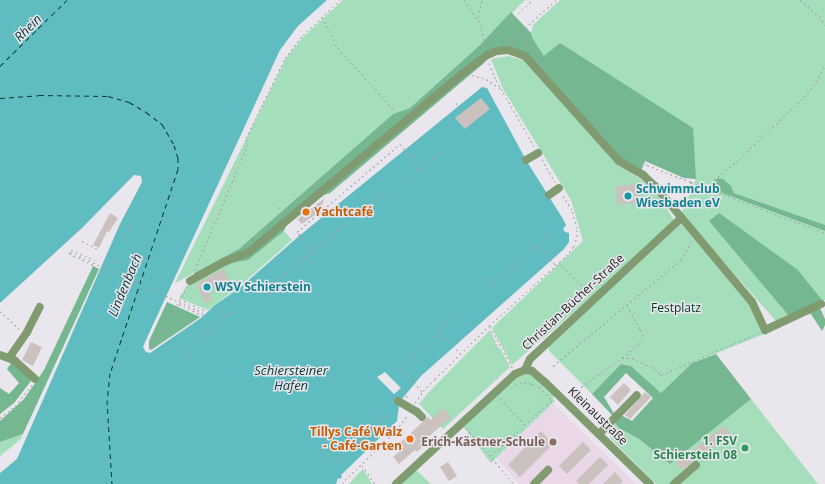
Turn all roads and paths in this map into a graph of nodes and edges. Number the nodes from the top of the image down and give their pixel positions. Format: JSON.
{"nodes":[{"id":1,"x":340,"y":0,"type":"edge"},
{"id":2,"x":464,"y":0,"type":"edge"},
{"id":3,"x":482,"y":0,"type":"edge"},
{"id":4,"x":533,"y":0,"type":"edge"},
{"id":5,"x":556,"y":0,"type":"edge"},
{"id":6,"x":800,"y":0,"type":"edge"},
{"id":7,"x":322,"y":17,"type":"junction"},
{"id":8,"x":478,"y":17,"type":"junction"},
{"id":9,"x":825,"y":25,"type":"edge"},
{"id":10,"x":525,"y":28,"type":"junction"},
{"id":11,"x":514,"y":36,"type":"junction"},
{"id":12,"x":528,"y":41,"type":"junction"},
{"id":13,"x":484,"y":43,"type":"junction"},
{"id":14,"x":503,"y":44,"type":"dead end"},
{"id":15,"x":487,"y":55,"type":"junction"},
{"id":16,"x":825,"y":66,"type":"edge"},
{"id":17,"x":462,"y":74,"type":"junction"},
{"id":18,"x":456,"y":103,"type":"dead end"},
{"id":19,"x":395,"y":111,"type":"dead end"},
{"id":20,"x":463,"y":112,"type":"dead end"},
{"id":21,"x":442,"y":151,"type":"dead end"},
{"id":22,"x":538,"y":152,"type":"dead end"},
{"id":23,"x":526,"y":160,"type":"dead end"},
{"id":24,"x":420,"y":169,"type":"junction"},
{"id":25,"x":403,"y":182,"type":"dead end"},
{"id":26,"x":691,"y":182,"type":"junction"},
{"id":27,"x":559,"y":188,"type":"dead end"},
{"id":28,"x":712,"y":191,"type":"junction"},
{"id":29,"x":293,"y":194,"type":"dead end"},
{"id":30,"x":549,"y":195,"type":"dead end"},
{"id":31,"x":297,"y":198,"type":"dead end"},
{"id":32,"x":397,"y":204,"type":"dead end"},
{"id":33,"x":278,"y":207,"type":"dead end"},
{"id":34,"x":280,"y":212,"type":"dead end"},
{"id":35,"x":680,"y":216,"type":"junction"},
{"id":36,"x":133,"y":221,"type":"dead end"},
{"id":37,"x":576,"y":223,"type":"dead end"},
{"id":38,"x":120,"y":224,"type":"dead end"},
{"id":39,"x":130,"y":228,"type":"junction"},
{"id":40,"x":551,"y":232,"type":"dead end"},
{"id":41,"x":825,"y":233,"type":"edge"},
{"id":42,"x":695,"y":235,"type":"junction"},
{"id":43,"x":126,"y":236,"type":"dead end"},
{"id":44,"x":82,"y":241,"type":"dead end"},
{"id":45,"x":537,"y":244,"type":"junction"},
{"id":46,"x":100,"y":250,"type":"dead end"},
{"id":47,"x":70,"y":252,"type":"junction"},
{"id":48,"x":312,"y":252,"type":"junction"},
{"id":49,"x":306,"y":256,"type":"junction"},
{"id":50,"x":114,"y":257,"type":"dead end"},
{"id":51,"x":106,"y":258,"type":"dead end"},
{"id":52,"x":95,"y":260,"type":"dead end"},
{"id":53,"x":113,"y":261,"type":"junction"},
{"id":54,"x":559,"y":262,"type":"junction"},
{"id":55,"x":112,"y":263,"type":"dead end"},
{"id":56,"x":93,"y":265,"type":"dead end"},
{"id":57,"x":555,"y":266,"type":"junction"},
{"id":58,"x":315,"y":268,"type":"dead end"},
{"id":59,"x":486,"y":278,"type":"dead end"},
{"id":60,"x":190,"y":281,"type":"junction"},
{"id":61,"x":493,"y":285,"type":"junction"},
{"id":62,"x":497,"y":290,"type":"dead end"},
{"id":63,"x":595,"y":294,"type":"dead end"},
{"id":64,"x":274,"y":299,"type":"dead end"},
{"id":65,"x":181,"y":300,"type":"junction"},
{"id":66,"x":179,"y":304,"type":"junction"},
{"id":67,"x":215,"y":305,"type":"dead end"},
{"id":68,"x":626,"y":305,"type":"junction"},
{"id":69,"x":824,"y":306,"type":"edge"},
{"id":70,"x":40,"y":307,"type":"dead end"},
{"id":71,"x":236,"y":308,"type":"dead end"},
{"id":72,"x":463,"y":309,"type":"dead end"},
{"id":73,"x":0,"y":311,"type":"edge"},
{"id":74,"x":203,"y":313,"type":"junction"},
{"id":75,"x":225,"y":317,"type":"junction"},
{"id":76,"x":489,"y":326,"type":"junction"},
{"id":77,"x":765,"y":330,"type":"junction"},
{"id":78,"x":438,"y":332,"type":"junction"},
{"id":79,"x":26,"y":334,"type":"junction"},
{"id":80,"x":495,"y":344,"type":"dead end"},
{"id":81,"x":152,"y":345,"type":"dead end"},
{"id":82,"x":500,"y":345,"type":"junction"},
{"id":83,"x":186,"y":350,"type":"junction"},
{"id":84,"x":181,"y":354,"type":"dead end"},
{"id":85,"x":461,"y":354,"type":"junction"},
{"id":86,"x":0,"y":355,"type":"edge"},
{"id":87,"x":9,"y":358,"type":"junction"},
{"id":88,"x":622,"y":358,"type":"junction"},
{"id":89,"x":194,"y":360,"type":"dead end"},
{"id":90,"x":552,"y":366,"type":"dead end"},
{"id":91,"x":512,"y":368,"type":"dead end"},
{"id":92,"x":525,"y":370,"type":"junction"},
{"id":93,"x":35,"y":379,"type":"joint"},
{"id":94,"x":520,"y":383,"type":"dead end"},
{"id":95,"x":400,"y":389,"type":"dead end"},
{"id":96,"x":577,"y":390,"type":"dead end"},
{"id":97,"x":423,"y":391,"type":"junction"},
{"id":98,"x":359,"y":395,"type":"dead end"},
{"id":99,"x":637,"y":395,"type":"dead end"},
{"id":100,"x":500,"y":397,"type":"dead end"},
{"id":101,"x":554,"y":397,"type":"junction"},
{"id":102,"x":398,"y":401,"type":"dead end"},
{"id":103,"x":412,"y":409,"type":"junction"},
{"id":104,"x":389,"y":412,"type":"dead end"},
{"id":105,"x":338,"y":416,"type":"dead end"},
{"id":106,"x":422,"y":417,"type":"dead end"},
{"id":107,"x":0,"y":418,"type":"edge"},
{"id":108,"x":382,"y":419,"type":"junction"},
{"id":109,"x":380,"y":420,"type":"junction"},
{"id":110,"x":462,"y":423,"type":"junction"},
{"id":111,"x":525,"y":425,"type":"junction"},
{"id":112,"x":393,"y":434,"type":"junction"},
{"id":113,"x":599,"y":434,"type":"junction"},
{"id":114,"x":309,"y":438,"type":"dead end"},
{"id":115,"x":360,"y":439,"type":"junction"},
{"id":116,"x":492,"y":456,"type":"junction"},
{"id":117,"x":362,"y":464,"type":"junction"},
{"id":118,"x":696,"y":465,"type":"dead end"},
{"id":119,"x":548,"y":470,"type":"dead end"},
{"id":120,"x":343,"y":484,"type":"edge"},
{"id":121,"x":375,"y":484,"type":"edge"},
{"id":122,"x":396,"y":484,"type":"edge"},
{"id":123,"x":514,"y":484,"type":"edge"},
{"id":124,"x":534,"y":484,"type":"edge"},
{"id":125,"x":650,"y":484,"type":"edge"},
{"id":126,"x":674,"y":484,"type":"edge"}],
"edges":[{"from":1,"to":7,"type":"path"},
{"from":2,"to":8,"type":"path"},
{"from":3,"to":8,"type":"path"},
{"from":4,"to":13,"type":"path"},
{"from":5,"to":10,"type":"path"},
{"from":6,"to":9,"type":"path"},
{"from":7,"to":19,"type":"path"},
{"from":7,"to":60,"type":"path"},
{"from":8,"to":13,"type":"path"},
{"from":10,"to":11,"type":"path"},
{"from":10,"to":12,"type":"path"},
{"from":11,"to":12,"type":"path"},
{"from":11,"to":14,"type":"path"},
{"from":12,"to":26,"type":"path"},
{"from":13,"to":15,"type":"path"},
{"from":15,"to":17,"type":"street"},
{"from":15,"to":17,"type":"path"},
{"from":15,"to":35,"type":"street"},
{"from":16,"to":28,"type":"path"},
{"from":17,"to":60,"type":"street"},
{"from":18,"to":20,"type":"path"},
{"from":21,"to":24,"type":"path"},
{"from":22,"to":23,"type":"street"},
{"from":24,"to":25,"type":"path"},
{"from":24,"to":48,"type":"path"},
{"from":26,"to":28,"type":"path"},
{"from":26,"to":35,"type":"path"},
{"from":27,"to":30,"type":"street"},
{"from":28,"to":41,"type":"path"},
{"from":29,"to":31,"type":"path"},
{"from":32,"to":48,"type":"path"},
{"from":33,"to":34,"type":"path"},
{"from":35,"to":42,"type":"street"},
{"from":35,"to":92,"type":"street","name":"Christian-Bücher-Straße"},
{"from":36,"to":39,"type":"path"},
{"from":37,"to":54,"type":"path"},
{"from":38,"to":39,"type":"path"},
{"from":39,"to":43,"type":"path"},
{"from":40,"to":45,"type":"path"},
{"from":42,"to":68,"type":"path"},
{"from":42,"to":77,"type":"street"},
{"from":44,"to":46,"type":"path"},
{"from":45,"to":57,"type":"path"},
{"from":45,"to":61,"type":"path"},
{"from":47,"to":52,"type":"path","bridge":true},
{"from":47,"to":56,"type":"path","bridge":true},
{"from":47,"to":74,"type":"path","bridge":true},
{"from":48,"to":49,"type":"path"},
{"from":49,"to":58,"type":"path"},
{"from":49,"to":64,"type":"path"},
{"from":50,"to":53,"type":"path"},
{"from":51,"to":53,"type":"path"},
{"from":53,"to":55,"type":"path"},
{"from":54,"to":57,"type":"path"},
{"from":54,"to":63,"type":"path"},
{"from":57,"to":76,"type":"path"},
{"from":59,"to":61,"type":"path"},
{"from":60,"to":65,"type":"path"},
{"from":61,"to":62,"type":"path"},
{"from":65,"to":66,"type":"path"},
{"from":65,"to":74,"type":"path","bridge":true},
{"from":66,"to":74,"type":"path","bridge":true},
{"from":66,"to":81,"type":"path"},
{"from":67,"to":75,"type":"path"},
{"from":68,"to":88,"type":"path"},
{"from":68,"to":90,"type":"path"},
{"from":69,"to":77,"type":"street"},
{"from":70,"to":79,"type":"street"},
{"from":71,"to":75,"type":"path"},
{"from":72,"to":78,"type":"path"},
{"from":73,"to":79,"type":"path"},
{"from":75,"to":83,"type":"path"},
{"from":76,"to":82,"type":"path"},
{"from":76,"to":85,"type":"path"},
{"from":77,"to":88,"type":"path"},
{"from":78,"to":85,"type":"path"},
{"from":78,"to":97,"type":"path"},
{"from":79,"to":87,"type":"street"},
{"from":80,"to":82,"type":"path"},
{"from":82,"to":91,"type":"path"},
{"from":83,"to":84,"type":"path"},
{"from":83,"to":89,"type":"path"},
{"from":85,"to":97,"type":"path"},
{"from":86,"to":87,"type":"street"},
{"from":87,"to":93,"type":"street"},
{"from":88,"to":96,"type":"path"},
{"from":92,"to":101,"type":"street","name":"Kleinaustraße"},
{"from":92,"to":110,"type":"street","name":"Christian-Bücher-Straße"},
{"from":93,"to":107,"type":"path"},
{"from":94,"to":101,"type":"path"},
{"from":95,"to":97,"type":"path"},
{"from":98,"to":108,"type":"path"},
{"from":99,"to":113,"type":"street"},
{"from":100,"to":111,"type":"path"},
{"from":101,"to":111,"type":"path"},
{"from":101,"to":113,"type":"street","name":"Kleinaustraße"},
{"from":102,"to":103,"type":"street"},
{"from":103,"to":106,"type":"street"},
{"from":103,"to":112,"type":"path"},
{"from":104,"to":108,"type":"path"},
{"from":105,"to":115,"type":"path"},
{"from":108,"to":109,"type":"path"},
{"from":109,"to":112,"type":"path"},
{"from":109,"to":115,"type":"path"},
{"from":110,"to":116,"type":"path"},
{"from":110,"to":122,"type":"street","name":"Christian-Bücher-Straße"},
{"from":111,"to":116,"type":"path"},
{"from":112,"to":117,"type":"path"},
{"from":113,"to":125,"type":"street","name":"Kleinaustraße"},
{"from":114,"to":115,"type":"path"},
{"from":116,"to":123,"type":"path"},
{"from":117,"to":120,"type":"path"},
{"from":117,"to":121,"type":"path"},
{"from":118,"to":126,"type":"street"},
{"from":119,"to":124,"type":"street"}]}
